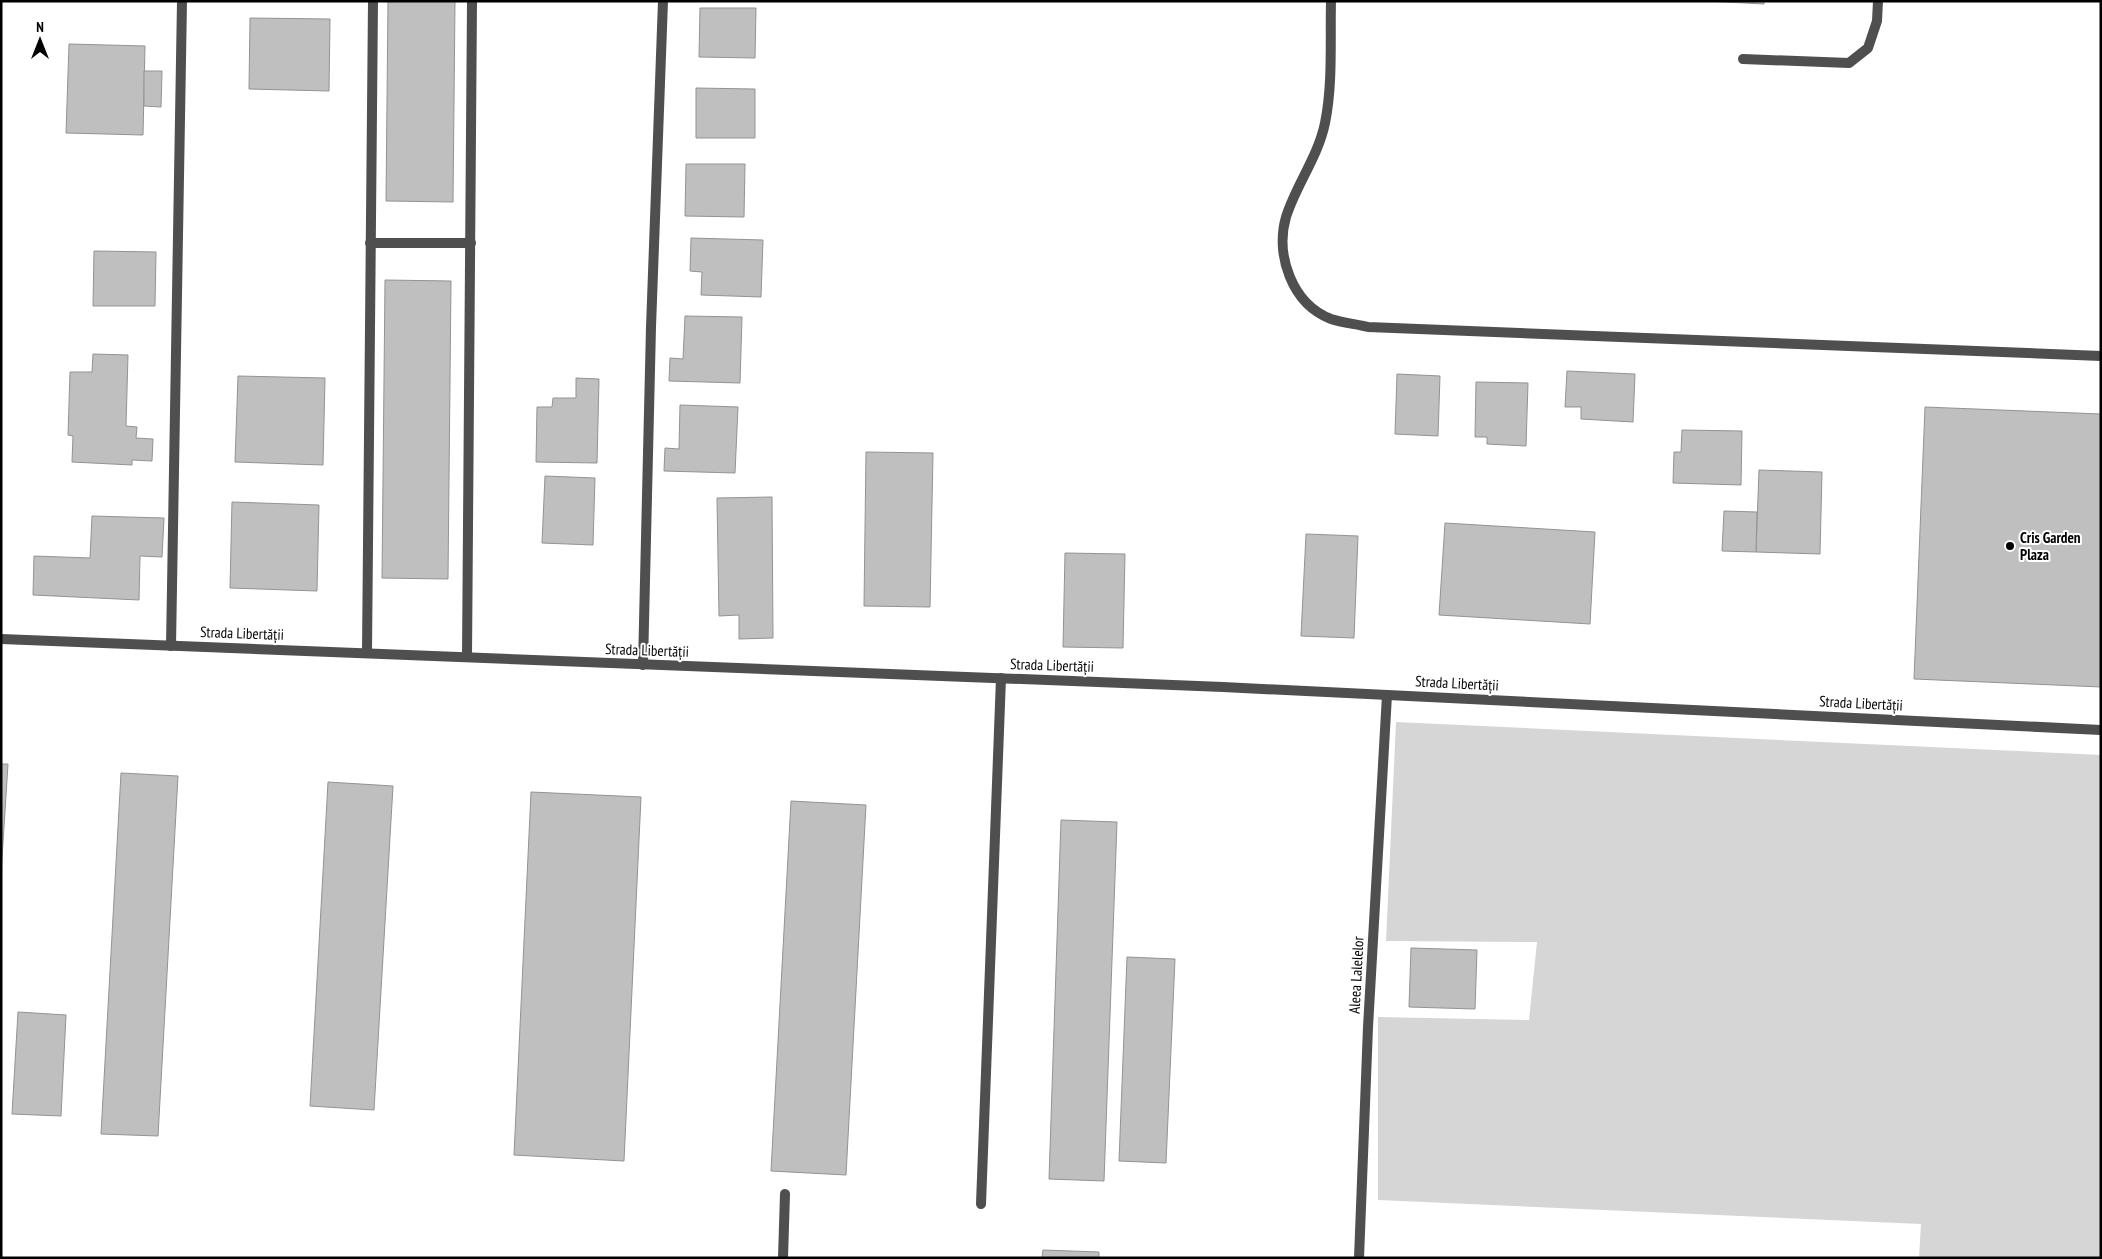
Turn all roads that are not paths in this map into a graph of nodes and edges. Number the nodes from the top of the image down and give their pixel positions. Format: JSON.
{"nodes":[{"id":1,"x":182,"y":1,"type":"edge"},
{"id":2,"x":373,"y":1,"type":"edge"},
{"id":3,"x":472,"y":1,"type":"edge"},
{"id":4,"x":663,"y":1,"type":"edge"},
{"id":5,"x":1331,"y":1,"type":"edge"},
{"id":6,"x":1878,"y":1,"type":"edge"},
{"id":7,"x":1743,"y":59,"type":"dead end"},
{"id":8,"x":370,"y":243,"type":"junction"},
{"id":9,"x":471,"y":243,"type":"junction"},
{"id":10,"x":2101,"y":356,"type":"edge"},
{"id":11,"x":1,"y":639,"type":"edge"},
{"id":12,"x":171,"y":646,"type":"junction"},
{"id":13,"x":366,"y":653,"type":"junction"},
{"id":14,"x":467,"y":657,"type":"junction"},
{"id":15,"x":643,"y":664,"type":"junction"},
{"id":16,"x":1001,"y":678,"type":"junction"},
{"id":17,"x":1387,"y":694,"type":"junction"},
{"id":18,"x":2101,"y":730,"type":"edge"},
{"id":19,"x":785,"y":1194,"type":"dead end"},
{"id":20,"x":981,"y":1204,"type":"dead end"},
{"id":21,"x":783,"y":1258,"type":"edge"},
{"id":22,"x":1359,"y":1258,"type":"edge"}],
"edges":[{"from":1,"to":12,"type":"street"},
{"from":2,"to":8,"type":"street"},
{"from":3,"to":9,"type":"street"},
{"from":4,"to":15,"type":"street"},
{"from":5,"to":10,"type":"street"},
{"from":6,"to":7,"type":"street"},
{"from":8,"to":9,"type":"street"},
{"from":8,"to":13,"type":"street"},
{"from":9,"to":14,"type":"street"},
{"from":11,"to":12,"type":"street","name":"Strada Libertății"},
{"from":12,"to":13,"type":"street","name":"Strada Libertății"},
{"from":13,"to":14,"type":"street","name":"Strada Libertății"},
{"from":14,"to":15,"type":"street","name":"Strada Libertății"},
{"from":15,"to":16,"type":"street","name":"Strada Libertății"},
{"from":16,"to":17,"type":"street","name":"Strada Libertății"},
{"from":16,"to":20,"type":"street"},
{"from":17,"to":18,"type":"street","name":"Strada Libertății"},
{"from":17,"to":22,"type":"street","name":"Aleea Lalelelor"},
{"from":19,"to":21,"type":"street"}]}
